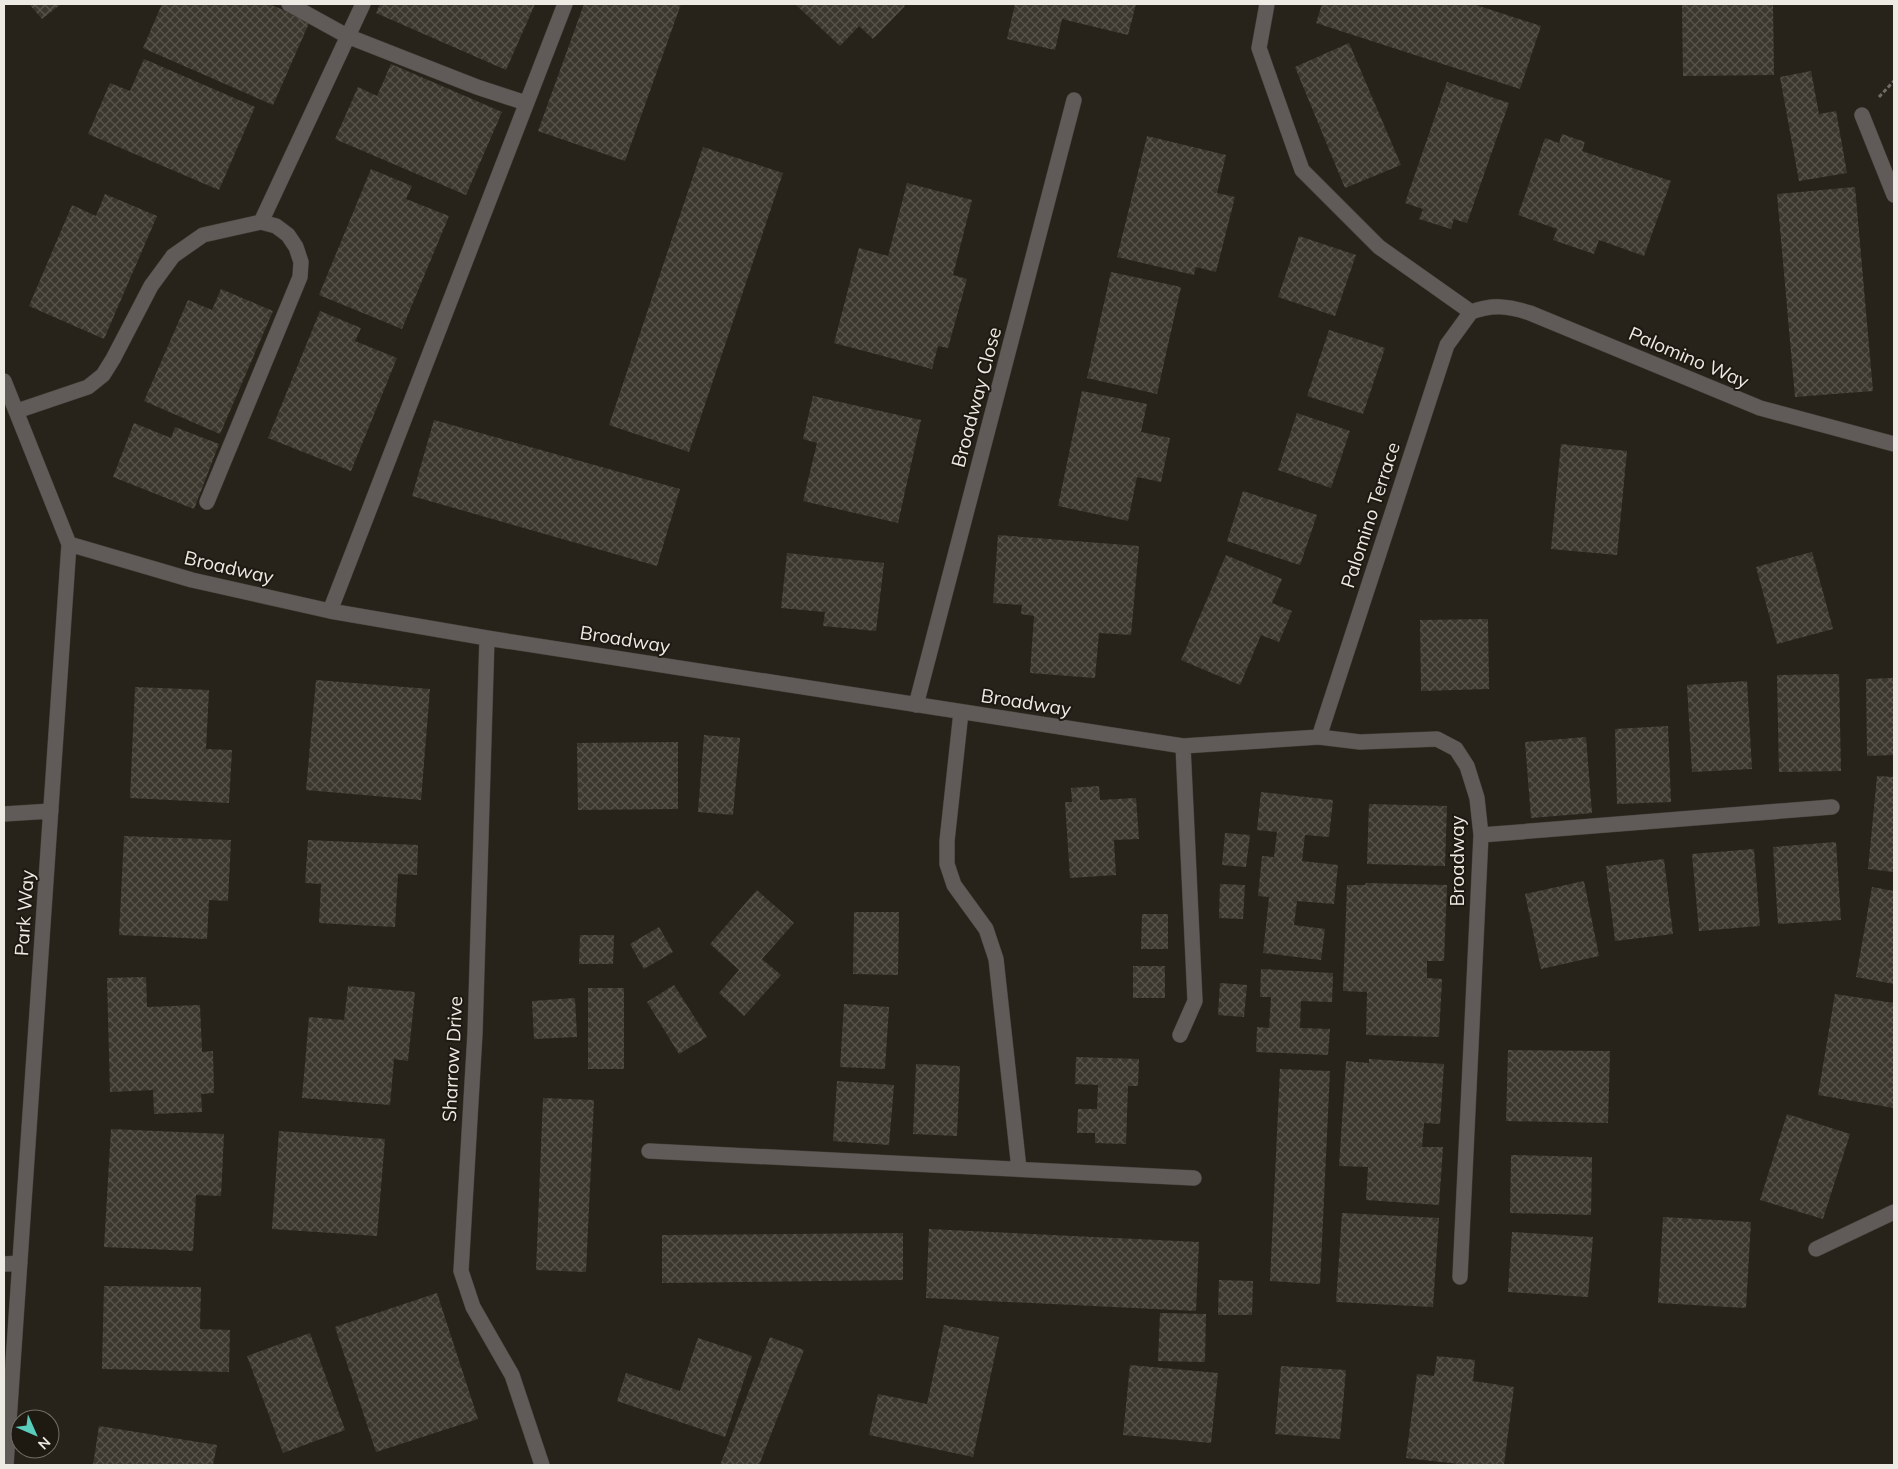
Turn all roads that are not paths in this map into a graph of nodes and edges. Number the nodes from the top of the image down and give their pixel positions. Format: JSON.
{"nodes":[{"id":1,"x":290,"y":4,"type":"edge"},
{"id":2,"x":363,"y":4,"type":"edge"},
{"id":3,"x":565,"y":4,"type":"edge"},
{"id":4,"x":1267,"y":4,"type":"edge"},
{"id":5,"x":348,"y":36,"type":"junction"},
{"id":6,"x":1074,"y":100,"type":"dead end"},
{"id":7,"x":526,"y":103,"type":"junction"},
{"id":8,"x":1862,"y":115,"type":"dead end"},
{"id":9,"x":1894,"y":195,"type":"edge"},
{"id":10,"x":261,"y":222,"type":"junction"},
{"id":11,"x":1471,"y":312,"type":"junction"},
{"id":12,"x":4,"y":381,"type":"edge"},
{"id":13,"x":17,"y":411,"type":"junction"},
{"id":14,"x":1894,"y":444,"type":"edge"},
{"id":15,"x":207,"y":502,"type":"dead end"},
{"id":16,"x":69,"y":544,"type":"junction"},
{"id":17,"x":330,"y":611,"type":"junction"},
{"id":18,"x":488,"y":638,"type":"junction"},
{"id":19,"x":916,"y":705,"type":"junction"},
{"id":20,"x":961,"y":712,"type":"junction"},
{"id":21,"x":1319,"y":737,"type":"junction"},
{"id":22,"x":1182,"y":746,"type":"junction"},
{"id":23,"x":1832,"y":807,"type":"dead end"},
{"id":24,"x":51,"y":811,"type":"junction"},
{"id":25,"x":4,"y":814,"type":"edge"},
{"id":26,"x":1481,"y":835,"type":"junction"},
{"id":27,"x":1180,"y":1035,"type":"dead end"},
{"id":28,"x":649,"y":1151,"type":"dead end"},
{"id":29,"x":1019,"y":1169,"type":"junction"},
{"id":30,"x":1194,"y":1178,"type":"dead end"},
{"id":31,"x":1894,"y":1212,"type":"edge"},
{"id":32,"x":1816,"y":1249,"type":"dead end"},
{"id":33,"x":20,"y":1262,"type":"junction"},
{"id":34,"x":4,"y":1264,"type":"edge"},
{"id":35,"x":1460,"y":1276,"type":"dead end"},
{"id":36,"x":6,"y":1465,"type":"edge"},
{"id":37,"x":542,"y":1465,"type":"edge"}],
"edges":[{"from":1,"to":5,"type":"street"},
{"from":2,"to":5,"type":"street"},
{"from":3,"to":7,"type":"street"},
{"from":4,"to":11,"type":"street"},
{"from":5,"to":7,"type":"street"},
{"from":5,"to":10,"type":"street"},
{"from":6,"to":19,"type":"street","name":"Broadway Close"},
{"from":7,"to":17,"type":"street"},
{"from":8,"to":9,"type":"street"},
{"from":10,"to":13,"type":"street"},
{"from":10,"to":15,"type":"street"},
{"from":11,"to":14,"type":"street","name":"Palomino Way"},
{"from":11,"to":21,"type":"street","name":"Palomino Terrace"},
{"from":12,"to":13,"type":"street"},
{"from":13,"to":16,"type":"street"},
{"from":16,"to":17,"type":"street","name":"Broadway"},
{"from":16,"to":24,"type":"street","name":"Park Way"},
{"from":17,"to":18,"type":"street","name":"Broadway"},
{"from":18,"to":19,"type":"street","name":"Broadway"},
{"from":18,"to":37,"type":"street","name":"Sharrow Drive"},
{"from":19,"to":20,"type":"street","name":"Broadway"},
{"from":20,"to":22,"type":"street","name":"Broadway"},
{"from":20,"to":29,"type":"street"},
{"from":21,"to":22,"type":"street","name":"Broadway"},
{"from":21,"to":26,"type":"street","name":"Broadway"},
{"from":22,"to":27,"type":"street"},
{"from":23,"to":26,"type":"street"},
{"from":24,"to":25,"type":"street"},
{"from":24,"to":33,"type":"street","name":"Park Way"},
{"from":26,"to":35,"type":"street","name":"Broadway"},
{"from":28,"to":29,"type":"street"},
{"from":29,"to":30,"type":"street"},
{"from":31,"to":32,"type":"street"},
{"from":33,"to":34,"type":"street"},
{"from":33,"to":36,"type":"street","name":"Park Way"}]}
